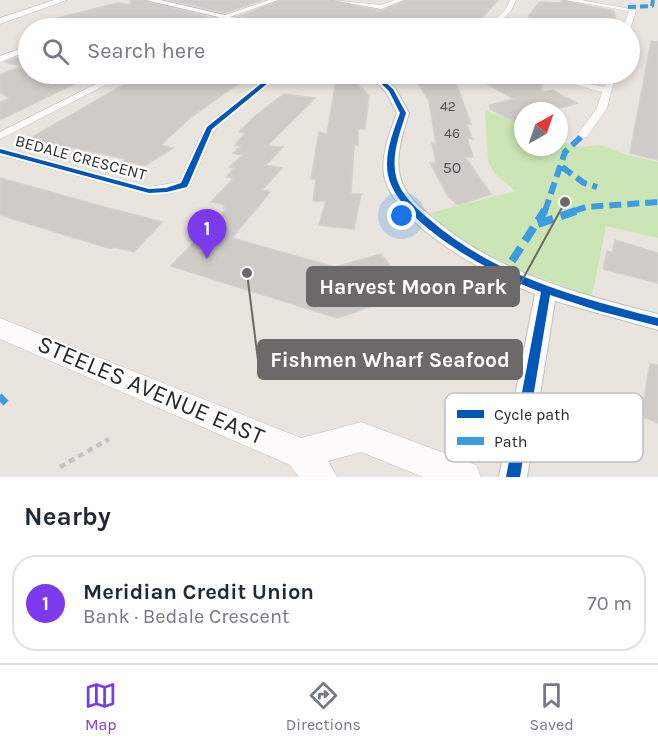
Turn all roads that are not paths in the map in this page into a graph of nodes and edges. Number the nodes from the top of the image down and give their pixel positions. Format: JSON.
{"nodes":[{"id":1,"x":63,"y":0,"type":"edge"},
{"id":2,"x":150,"y":0,"type":"edge"},
{"id":3,"x":275,"y":0,"type":"edge"},
{"id":4,"x":335,"y":0,"type":"edge"},
{"id":5,"x":401,"y":0,"type":"edge"},
{"id":6,"x":513,"y":0,"type":"edge"},
{"id":7,"x":568,"y":0,"type":"edge"},
{"id":8,"x":223,"y":16,"type":"junction"},
{"id":9,"x":218,"y":18,"type":"edge"},
{"id":10,"x":232,"y":18,"type":"edge"},
{"id":11,"x":501,"y":18,"type":"edge"},
{"id":12,"x":630,"y":18,"type":"edge"},
{"id":13,"x":0,"y":21,"type":"edge"},
{"id":14,"x":18,"y":52,"type":"edge"},
{"id":15,"x":0,"y":60,"type":"edge"},
{"id":16,"x":103,"y":84,"type":"edge"},
{"id":17,"x":264,"y":84,"type":"edge"},
{"id":18,"x":384,"y":84,"type":"edge"},
{"id":19,"x":581,"y":84,"type":"edge"},
{"id":20,"x":608,"y":84,"type":"edge"},
{"id":21,"x":606,"y":90,"type":"junction"},
{"id":22,"x":583,"y":135,"type":"dead end"},
{"id":23,"x":0,"y":136,"type":"edge"},
{"id":24,"x":0,"y":151,"type":"edge"},
{"id":25,"x":546,"y":291,"type":"junction"},
{"id":26,"x":658,"y":322,"type":"edge"},
{"id":27,"x":0,"y":328,"type":"edge"},
{"id":28,"x":528,"y":393,"type":"edge"},
{"id":29,"x":516,"y":462,"type":"edge"},
{"id":30,"x":310,"y":465,"type":"edge"},
{"id":31,"x":464,"y":477,"type":"edge"},
{"id":32,"x":513,"y":477,"type":"edge"}],
"edges":[{"from":1,"to":13,"type":"main road"},
{"from":2,"to":8,"type":"street"},
{"from":3,"to":8,"type":"street"},
{"from":4,"to":5,"type":"street"},
{"from":6,"to":11,"type":"street"},
{"from":7,"to":12,"type":"street"},
{"from":8,"to":9,"type":"street"},
{"from":8,"to":10,"type":"street"},
{"from":14,"to":15,"type":"street"},
{"from":16,"to":23,"type":"street"},
{"from":17,"to":24,"type":"street","name":"BEDALE CRESCENT"},
{"from":18,"to":25,"type":"street"},
{"from":19,"to":21,"type":"street"},
{"from":20,"to":21,"type":"street"},
{"from":21,"to":22,"type":"street"},
{"from":25,"to":26,"type":"street"},
{"from":25,"to":28,"type":"street"},
{"from":27,"to":30,"type":"main road","name":"STEELES AVENUE EAST"},
{"from":29,"to":32,"type":"street"},
{"from":30,"to":31,"type":"main road","name":"STEELES AVENUE EAST"}]}
